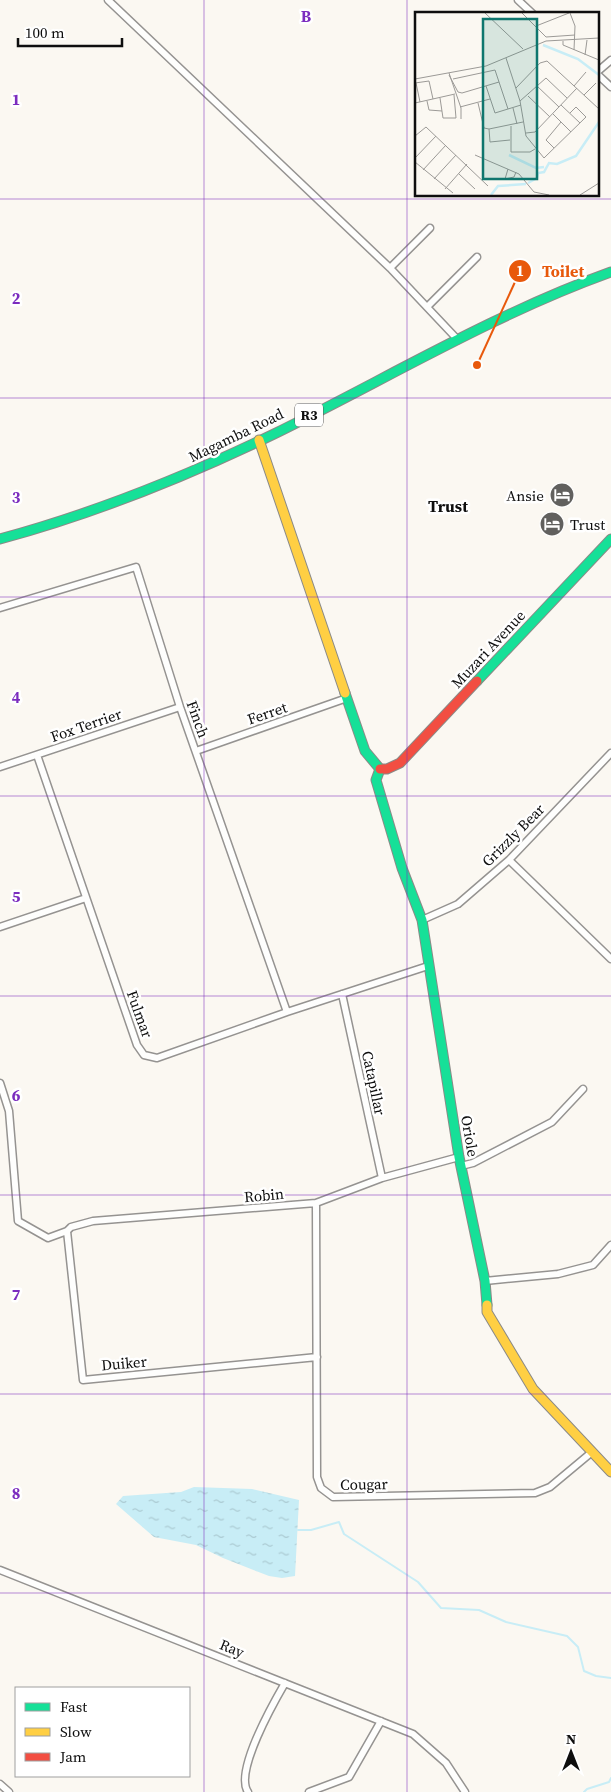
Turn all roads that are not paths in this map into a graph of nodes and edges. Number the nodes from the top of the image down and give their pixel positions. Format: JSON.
{"nodes":[{"id":1,"x":108,"y":0,"type":"edge"},
{"id":2,"x":518,"y":0,"type":"edge"},
{"id":3,"x":531,"y":12,"type":"edge"},
{"id":4,"x":611,"y":60,"type":"edge"},
{"id":5,"x":598,"y":72,"type":"edge"},
{"id":6,"x":598,"y":74,"type":"edge"},
{"id":7,"x":611,"y":87,"type":"edge"},
{"id":8,"x":430,"y":228,"type":"dead end"},
{"id":9,"x":477,"y":257,"type":"dead end"},
{"id":10,"x":390,"y":268,"type":"junction"},
{"id":11,"x":611,"y":272,"type":"edge"},
{"id":12,"x":427,"y":307,"type":"junction"},
{"id":13,"x":458,"y":340,"type":"junction"},
{"id":14,"x":259,"y":440,"type":"junction"},
{"id":15,"x":0,"y":539,"type":"edge"},
{"id":16,"x":611,"y":539,"type":"edge"},
{"id":17,"x":0,"y":608,"type":"edge"},
{"id":18,"x":347,"y":698,"type":"junction"},
{"id":19,"x":180,"y":707,"type":"junction"},
{"id":20,"x":196,"y":751,"type":"junction"},
{"id":21,"x":611,"y":753,"type":"edge"},
{"id":22,"x":37,"y":755,"type":"junction"},
{"id":23,"x":0,"y":767,"type":"edge"},
{"id":24,"x":380,"y":769,"type":"junction"},
{"id":25,"x":509,"y":860,"type":"junction"},
{"id":26,"x":86,"y":898,"type":"junction"},
{"id":27,"x":422,"y":920,"type":"junction"},
{"id":28,"x":0,"y":927,"type":"edge"},
{"id":29,"x":611,"y":959,"type":"edge"},
{"id":30,"x":428,"y":966,"type":"junction"},
{"id":31,"x":342,"y":994,"type":"junction"},
{"id":32,"x":287,"y":1012,"type":"junction"},
{"id":33,"x":0,"y":1083,"type":"edge"},
{"id":34,"x":583,"y":1089,"type":"dead end"},
{"id":35,"x":460,"y":1162,"type":"junction"},
{"id":36,"x":382,"y":1178,"type":"junction"},
{"id":37,"x":316,"y":1203,"type":"junction"},
{"id":38,"x":68,"y":1231,"type":"junction"},
{"id":39,"x":611,"y":1245,"type":"edge"},
{"id":40,"x":485,"y":1281,"type":"junction"},
{"id":41,"x":317,"y":1358,"type":"junction"},
{"id":42,"x":592,"y":1452,"type":"junction"},
{"id":43,"x":611,"y":1472,"type":"edge"},
{"id":44,"x":3,"y":1571,"type":"edge"},
{"id":45,"x":0,"y":1580,"type":"edge"},
{"id":46,"x":285,"y":1683,"type":"junction"},
{"id":47,"x":381,"y":1721,"type":"junction"},
{"id":48,"x":0,"y":1784,"type":"edge"},
{"id":49,"x":9,"y":1792,"type":"edge"},
{"id":50,"x":248,"y":1792,"type":"edge"},
{"id":51,"x":309,"y":1792,"type":"edge"},
{"id":52,"x":465,"y":1792,"type":"edge"}],
"edges":[{"from":1,"to":10,"type":"street"},
{"from":2,"to":3,"type":"street"},
{"from":4,"to":5,"type":"street"},
{"from":6,"to":7,"type":"street"},
{"from":8,"to":10,"type":"street"},
{"from":9,"to":12,"type":"street"},
{"from":10,"to":12,"type":"street"},
{"from":11,"to":13,"type":"main road","name":"Magamba Road","number":"R3"},
{"from":12,"to":13,"type":"street"},
{"from":13,"to":14,"type":"main road","name":"Magamba Road","number":"R3"},
{"from":14,"to":15,"type":"main road","name":"Magamba Road","number":"R3"},
{"from":14,"to":18,"type":"main road"},
{"from":16,"to":24,"type":"main road","name":"Muzari Avenue"},
{"from":17,"to":19,"type":"street","name":"Finch"},
{"from":18,"to":20,"type":"street","name":"Ferret"},
{"from":18,"to":24,"type":"main road"},
{"from":19,"to":20,"type":"street","name":"Finch"},
{"from":19,"to":22,"type":"street","name":"Fox Terrier"},
{"from":20,"to":32,"type":"street","name":"Finch"},
{"from":21,"to":25,"type":"street","name":"Grizzly Bear"},
{"from":22,"to":23,"type":"street","name":"Fox Terrier"},
{"from":22,"to":26,"type":"street","name":"Fulmar"},
{"from":24,"to":27,"type":"main road","name":"Oriole"},
{"from":25,"to":27,"type":"street","name":"Grizzly Bear"},
{"from":25,"to":29,"type":"street"},
{"from":26,"to":28,"type":"street"},
{"from":26,"to":32,"type":"street","name":"Fulmar"},
{"from":27,"to":30,"type":"main road","name":"Oriole"},
{"from":30,"to":31,"type":"street","name":"Fulmar"},
{"from":30,"to":35,"type":"main road","name":"Oriole"},
{"from":31,"to":32,"type":"street","name":"Fulmar"},
{"from":31,"to":36,"type":"street","name":"Catapillar"},
{"from":33,"to":38,"type":"street","name":"Robin"},
{"from":34,"to":35,"type":"street","name":"Robin"},
{"from":35,"to":36,"type":"street","name":"Robin"},
{"from":35,"to":40,"type":"main road","name":"Oriole"},
{"from":36,"to":37,"type":"street","name":"Robin"},
{"from":37,"to":38,"type":"street","name":"Robin"},
{"from":37,"to":41,"type":"street","name":"Cougar"},
{"from":38,"to":41,"type":"street","name":"Duiker"},
{"from":39,"to":40,"type":"street"},
{"from":40,"to":42,"type":"main road","name":"Oriole"},
{"from":41,"to":42,"type":"street","name":"Cougar"},
{"from":42,"to":43,"type":"main road","name":"Oriole"},
{"from":44,"to":45,"type":"street"},
{"from":44,"to":46,"type":"street","name":"Ray"},
{"from":46,"to":47,"type":"street","name":"Ray"},
{"from":46,"to":50,"type":"street"},
{"from":47,"to":51,"type":"street"},
{"from":47,"to":52,"type":"street","name":"Ray"},
{"from":48,"to":49,"type":"street"}]}
